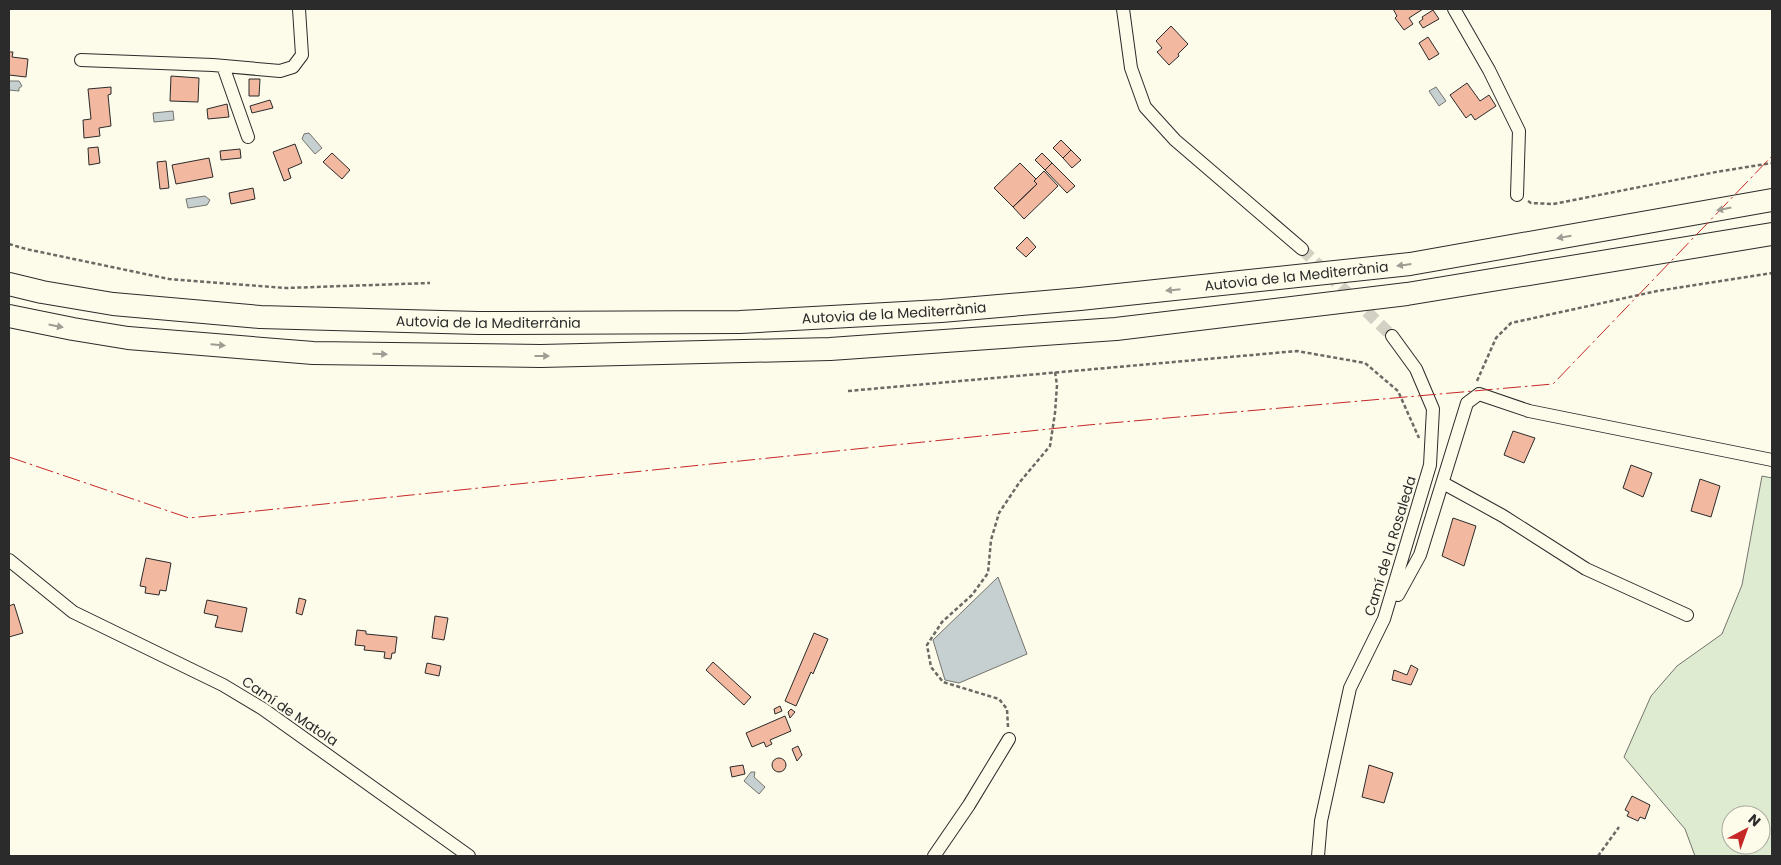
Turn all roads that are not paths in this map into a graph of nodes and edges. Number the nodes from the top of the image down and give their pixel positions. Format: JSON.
{"nodes":[{"id":1,"x":299,"y":9,"type":"edge"},
{"id":2,"x":1123,"y":9,"type":"edge"},
{"id":3,"x":1454,"y":9,"type":"edge"},
{"id":4,"x":81,"y":60,"type":"dead end"},
{"id":5,"x":223,"y":66,"type":"junction"},
{"id":6,"x":248,"y":137,"type":"dead end"},
{"id":7,"x":1517,"y":195,"type":"road end"},
{"id":8,"x":1772,"y":200,"type":"edge"},
{"id":9,"x":1772,"y":234,"type":"edge"},
{"id":10,"x":1302,"y":249,"type":"tunnel mouth"},
{"id":11,"x":9,"y":284,"type":"edge"},
{"id":12,"x":9,"y":316,"type":"edge"},
{"id":13,"x":1392,"y":336,"type":"tunnel mouth"},
{"id":14,"x":1772,"y":460,"type":"edge"},
{"id":15,"x":1443,"y":483,"type":"junction"},
{"id":16,"x":9,"y":560,"type":"edge"},
{"id":17,"x":1687,"y":615,"type":"dead end"},
{"id":18,"x":1384,"y":619,"type":"junction"},
{"id":19,"x":1009,"y":739,"type":"road end"},
{"id":20,"x":469,"y":856,"type":"edge"},
{"id":21,"x":934,"y":856,"type":"edge"},
{"id":22,"x":1318,"y":856,"type":"edge"}],
"edges":[{"from":1,"to":5,"type":"street"},
{"from":2,"to":10,"type":"street"},
{"from":3,"to":7,"type":"street"},
{"from":4,"to":5,"type":"street"},
{"from":5,"to":6,"type":"street"},
{"from":8,"to":11,"type":"highway","name":"Autovia de la Mediterrània","one_way":true},
{"from":12,"to":9,"type":"highway","one_way":true},
{"from":13,"to":18,"type":"street","name":"Camí de la Rosaleda"},
{"from":14,"to":15,"type":"street"},
{"from":15,"to":17,"type":"street"},
{"from":15,"to":18,"type":"street"},
{"from":16,"to":20,"type":"street","name":"Camí de Matola"},
{"from":18,"to":22,"type":"street","name":"Camí de la Rosaleda"},
{"from":19,"to":21,"type":"street"}]}
